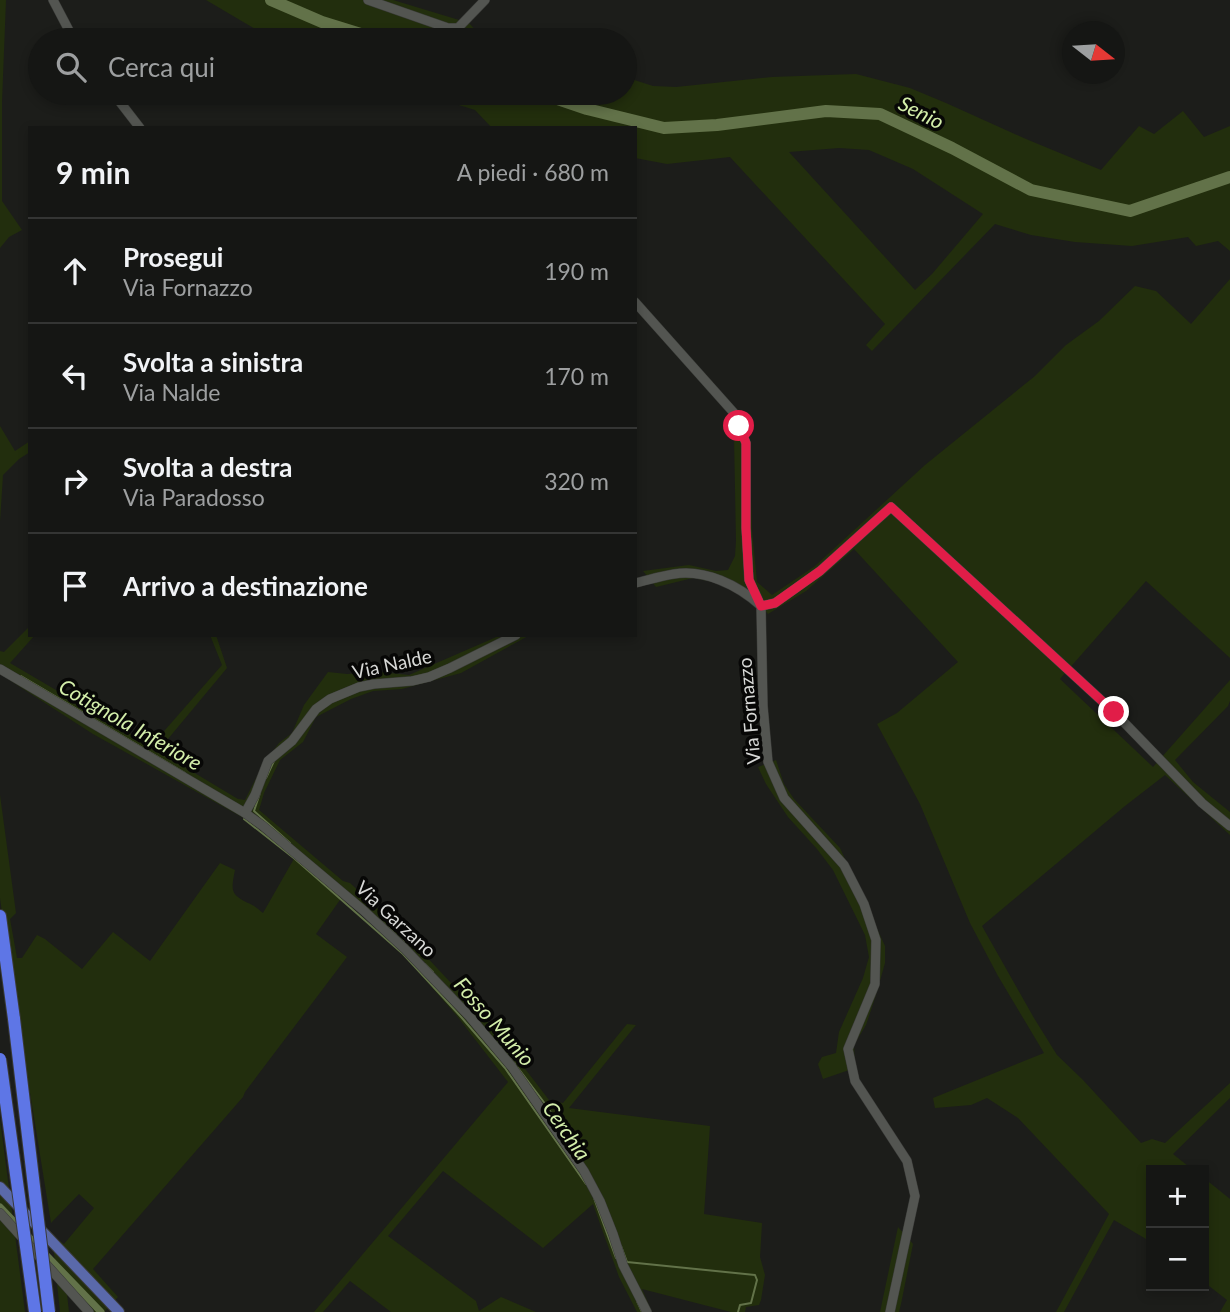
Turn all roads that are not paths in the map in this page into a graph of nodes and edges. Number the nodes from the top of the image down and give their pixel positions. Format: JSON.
{"nodes":[{"id":1,"x":53,"y":0,"type":"edge"},
{"id":2,"x":368,"y":0,"type":"edge"},
{"id":3,"x":485,"y":0,"type":"edge"},
{"id":4,"x":68,"y":28,"type":"edge"},
{"id":5,"x":122,"y":105,"type":"edge"},
{"id":6,"x":138,"y":126,"type":"edge"},
{"id":7,"x":637,"y":304,"type":"edge"},
{"id":8,"x":637,"y":583,"type":"edge"},
{"id":9,"x":761,"y":606,"type":"junction"},
{"id":10,"x":512,"y":637,"type":"edge"},
{"id":11,"x":0,"y":669,"type":"edge"},
{"id":12,"x":245,"y":813,"type":"junction"},
{"id":13,"x":1230,"y":826,"type":"edge"},
{"id":14,"x":0,"y":916,"type":"edge"},
{"id":15,"x":0,"y":1059,"type":"edge"},
{"id":16,"x":0,"y":1187,"type":"edge"},
{"id":17,"x":0,"y":1213,"type":"edge"},
{"id":18,"x":35,"y":1312,"type":"edge"},
{"id":19,"x":49,"y":1312,"type":"edge"},
{"id":20,"x":89,"y":1312,"type":"edge"},
{"id":21,"x":120,"y":1312,"type":"edge"},
{"id":22,"x":648,"y":1312,"type":"edge"},
{"id":23,"x":890,"y":1312,"type":"edge"}],
"edges":[{"from":1,"to":4,"type":"street"},
{"from":2,"to":3,"type":"street"},
{"from":5,"to":6,"type":"street"},
{"from":7,"to":9,"type":"street","name":"Via Fornazzo"},
{"from":8,"to":9,"type":"street"},
{"from":9,"to":13,"type":"street"},
{"from":9,"to":23,"type":"street","name":"Via Fornazzo"},
{"from":10,"to":12,"type":"street","name":"Via Nalde"},
{"from":11,"to":12,"type":"street","name":"Via Garzano"},
{"from":12,"to":22,"type":"street","name":"Via Garzano"},
{"from":14,"to":19,"type":"highway","bridge":true},
{"from":15,"to":18,"type":"highway","bridge":true},
{"from":16,"to":21,"type":"main road"},
{"from":17,"to":20,"type":"street"}]}
